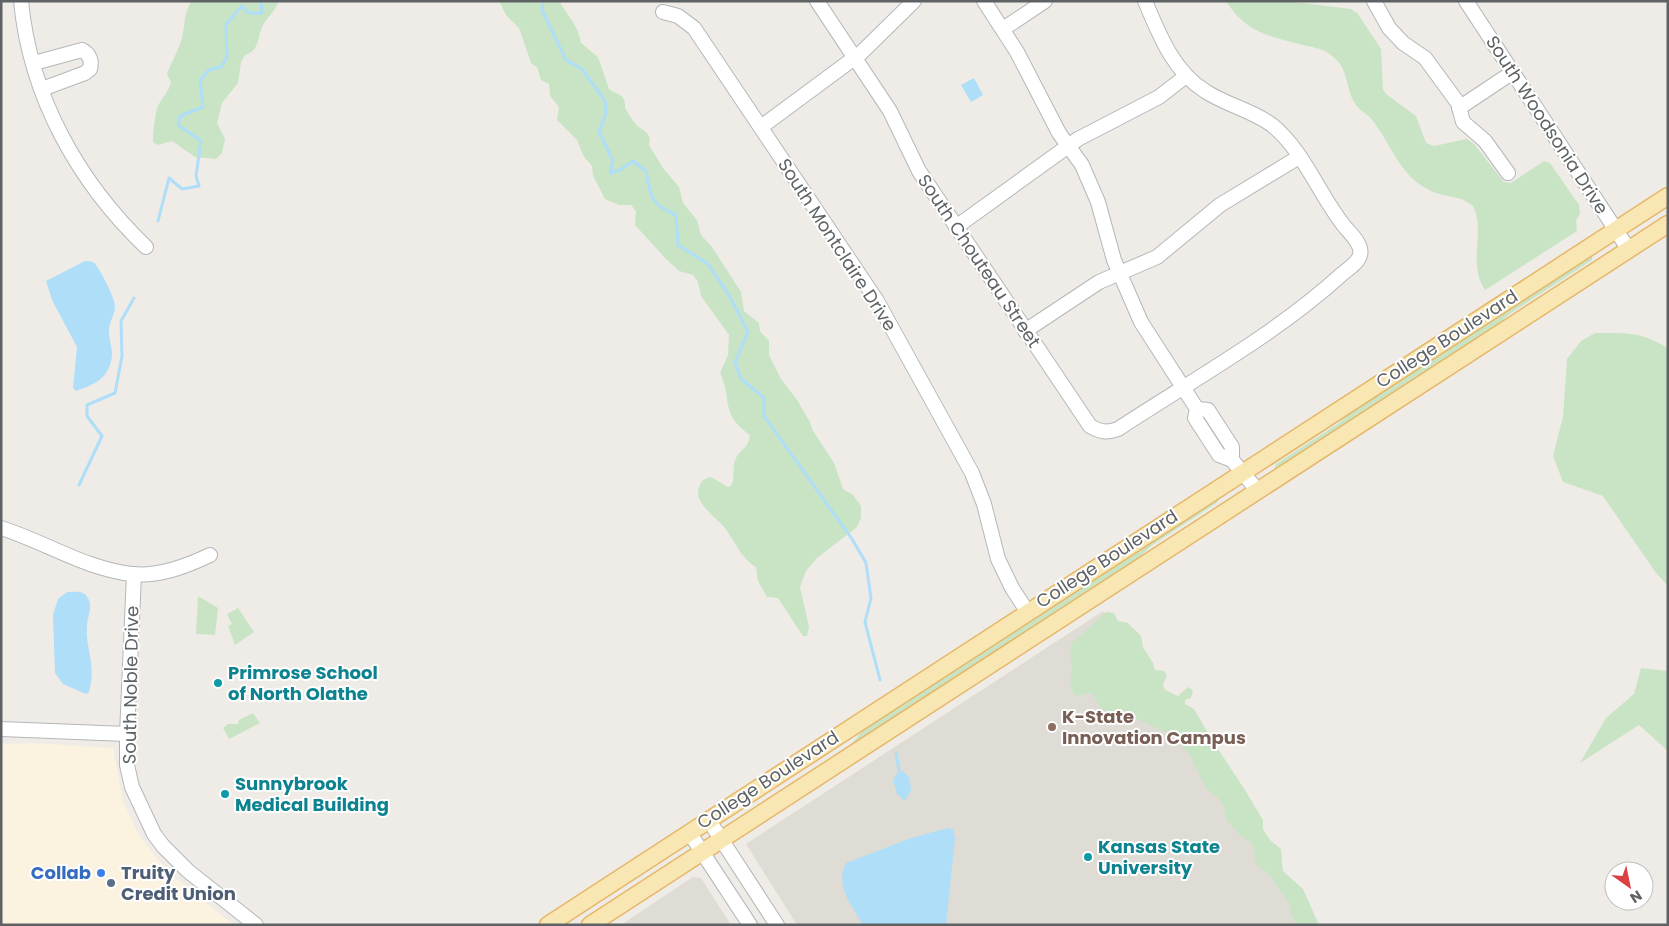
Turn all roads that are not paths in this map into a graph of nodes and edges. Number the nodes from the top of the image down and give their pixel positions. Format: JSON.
{"nodes":[{"id":1,"x":21,"y":1,"type":"edge"},
{"id":2,"x":817,"y":1,"type":"edge"},
{"id":3,"x":914,"y":1,"type":"edge"},
{"id":4,"x":984,"y":1,"type":"edge"},
{"id":5,"x":1045,"y":1,"type":"edge"},
{"id":6,"x":1144,"y":1,"type":"edge"},
{"id":7,"x":1374,"y":1,"type":"edge"},
{"id":8,"x":1466,"y":1,"type":"edge"},
{"id":9,"x":663,"y":12,"type":"dead end"},
{"id":10,"x":1003,"y":29,"type":"junction"},
{"id":11,"x":855,"y":57,"type":"junction"},
{"id":12,"x":34,"y":63,"type":"junction"},
{"id":13,"x":1513,"y":72,"type":"junction"},
{"id":14,"x":1186,"y":76,"type":"junction"},
{"id":15,"x":42,"y":88,"type":"junction"},
{"id":16,"x":1459,"y":108,"type":"junction"},
{"id":17,"x":761,"y":127,"type":"junction"},
{"id":18,"x":1069,"y":145,"type":"junction"},
{"id":19,"x":1299,"y":157,"type":"junction"},
{"id":20,"x":1508,"y":173,"type":"dead end"},
{"id":21,"x":1668,"y":196,"type":"edge"},
{"id":22,"x":1668,"y":224,"type":"edge"},
{"id":23,"x":956,"y":227,"type":"junction"},
{"id":24,"x":1616,"y":229,"type":"junction"},
{"id":25,"x":146,"y":247,"type":"dead end"},
{"id":26,"x":1629,"y":250,"type":"junction"},
{"id":27,"x":1120,"y":274,"type":"junction"},
{"id":28,"x":1026,"y":331,"type":"junction"},
{"id":29,"x":1183,"y":387,"type":"junction"},
{"id":30,"x":1237,"y":465,"type":"junction"},
{"id":31,"x":1258,"y":490,"type":"junction"},
{"id":32,"x":1,"y":528,"type":"edge"},
{"id":33,"x":210,"y":555,"type":"dead end"},
{"id":34,"x":134,"y":574,"type":"junction"},
{"id":35,"x":1027,"y":611,"type":"junction"},
{"id":36,"x":1,"y":730,"type":"edge"},
{"id":37,"x":127,"y":734,"type":"junction"},
{"id":38,"x":708,"y":819,"type":"junction"},
{"id":39,"x":689,"y":832,"type":"junction"},
{"id":40,"x":722,"y":839,"type":"junction"},
{"id":41,"x":702,"y":852,"type":"junction"},
{"id":42,"x":256,"y":925,"type":"edge"},
{"id":43,"x":548,"y":925,"type":"edge"},
{"id":44,"x":590,"y":925,"type":"edge"},
{"id":45,"x":750,"y":925,"type":"edge"},
{"id":46,"x":776,"y":925,"type":"edge"}],
"edges":[{"from":1,"to":12,"type":"street"},
{"from":2,"to":11,"type":"street","name":"South Chouteau Street"},
{"from":3,"to":11,"type":"street"},
{"from":4,"to":10,"type":"street"},
{"from":5,"to":10,"type":"street"},
{"from":6,"to":14,"type":"street"},
{"from":7,"to":16,"type":"street"},
{"from":8,"to":13,"type":"street","name":"South Woodsonia Drive"},
{"from":9,"to":17,"type":"street","name":"South Montclaire Drive"},
{"from":10,"to":18,"type":"street"},
{"from":11,"to":17,"type":"street"},
{"from":11,"to":23,"type":"street","name":"South Chouteau Street"},
{"from":12,"to":15,"type":"street"},
{"from":12,"to":15,"type":"street"},
{"from":13,"to":16,"type":"street"},
{"from":13,"to":24,"type":"street","name":"South Woodsonia Drive"},
{"from":14,"to":18,"type":"street"},
{"from":14,"to":19,"type":"street"},
{"from":15,"to":25,"type":"street"},
{"from":16,"to":20,"type":"street"},
{"from":17,"to":35,"type":"street","name":"South Montclaire Drive"},
{"from":18,"to":23,"type":"street"},
{"from":18,"to":27,"type":"street"},
{"from":19,"to":27,"type":"street"},
{"from":19,"to":29,"type":"street","name":"South Chouteau Street"},
{"from":21,"to":24,"type":"main road","name":"College Boulevard"},
{"from":22,"to":26,"type":"main road","name":"College Boulevard"},
{"from":23,"to":28,"type":"street","name":"South Chouteau Street"},
{"from":24,"to":26,"type":"street","name":"South Woodsonia Drive"},
{"from":24,"to":30,"type":"main road","name":"College Boulevard"},
{"from":26,"to":31,"type":"main road","name":"College Boulevard"},
{"from":27,"to":28,"type":"street"},
{"from":27,"to":29,"type":"street"},
{"from":28,"to":29,"type":"street","name":"South Chouteau Street"},
{"from":29,"to":30,"type":"street"},
{"from":30,"to":31,"type":"street"},
{"from":30,"to":35,"type":"main road","name":"College Boulevard"},
{"from":31,"to":40,"type":"main road","name":"College Boulevard"},
{"from":32,"to":34,"type":"street"},
{"from":33,"to":34,"type":"street"},
{"from":34,"to":37,"type":"street","name":"South Noble Drive"},
{"from":35,"to":38,"type":"main road","name":"College Boulevard"},
{"from":36,"to":37,"type":"street"},
{"from":37,"to":42,"type":"street","name":"South Noble Drive"},
{"from":38,"to":39,"type":"main road","name":"College Boulevard"},
{"from":38,"to":40,"type":"street"},
{"from":39,"to":41,"type":"street"},
{"from":39,"to":43,"type":"main road","name":"College Boulevard"},
{"from":40,"to":41,"type":"main road","name":"College Boulevard"},
{"from":40,"to":46,"type":"street"},
{"from":41,"to":44,"type":"main road","name":"College Boulevard"},
{"from":41,"to":45,"type":"street"}]}
